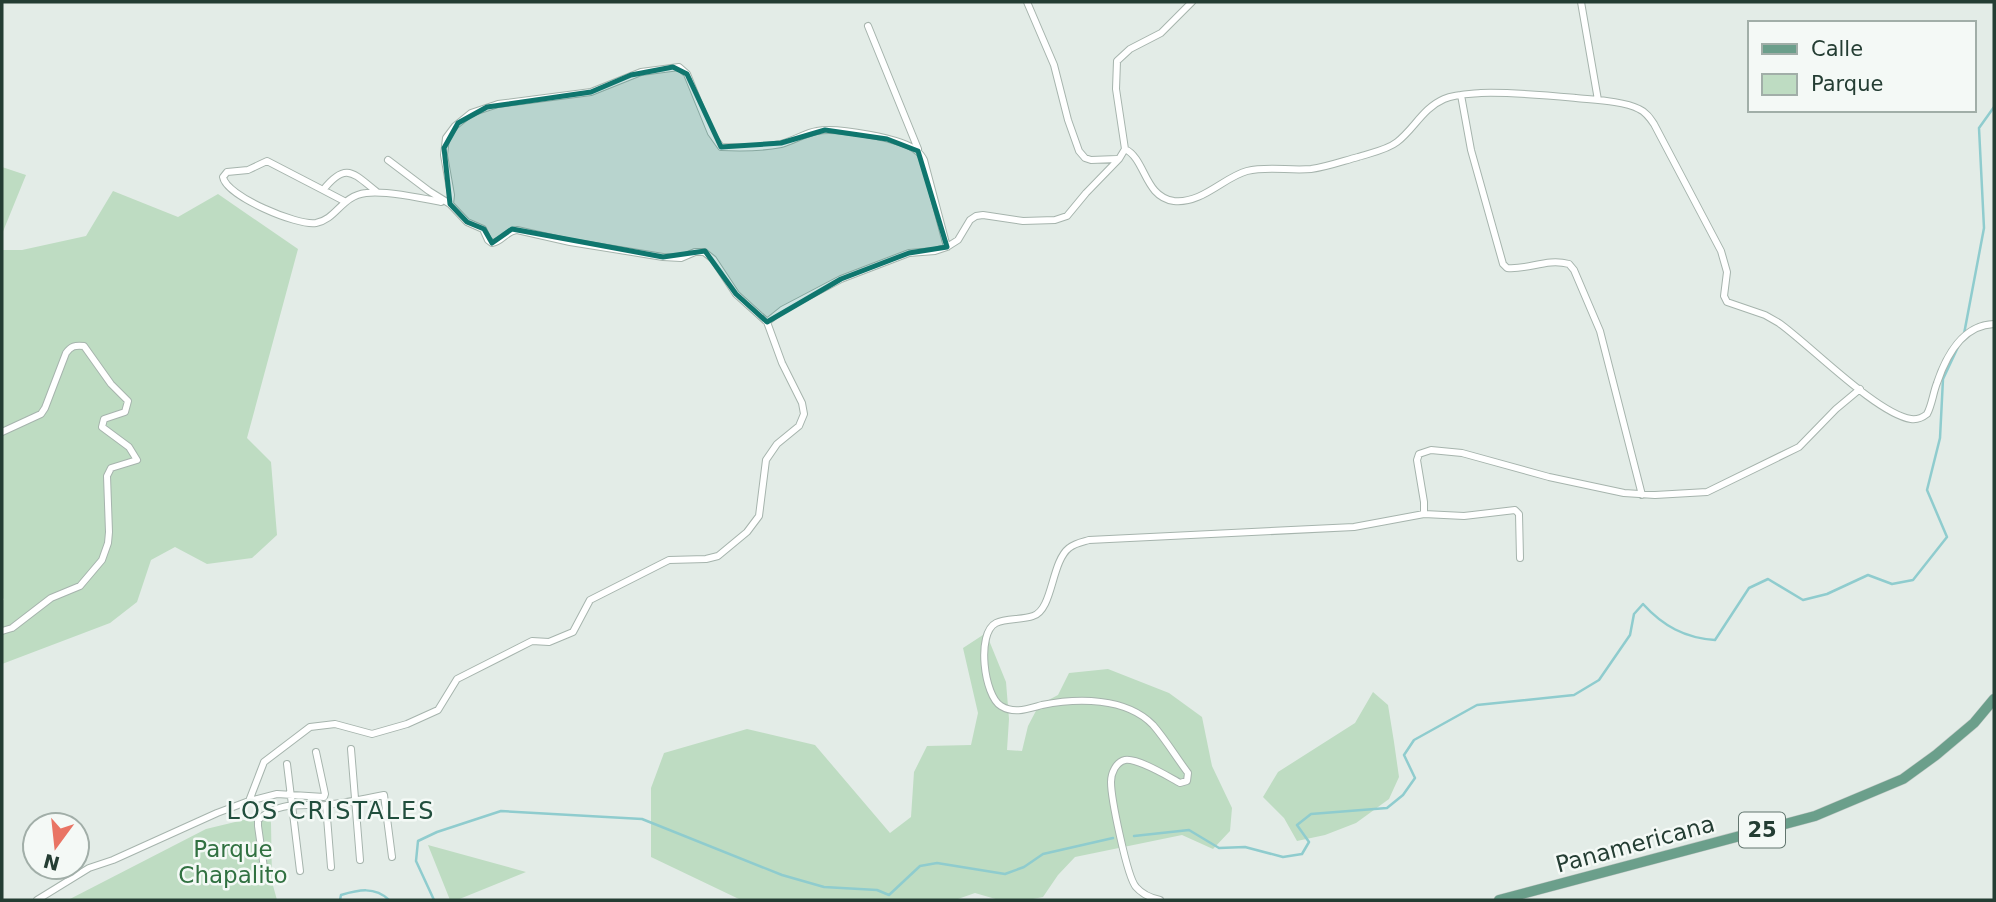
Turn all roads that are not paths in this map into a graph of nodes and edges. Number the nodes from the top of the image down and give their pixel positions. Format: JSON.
{"nodes":[{"id":1,"x":1027,"y":2,"type":"edge"},
{"id":2,"x":1192,"y":2,"type":"edge"},
{"id":3,"x":1581,"y":2,"type":"edge"},
{"id":4,"x":868,"y":26,"type":"dead end"},
{"id":5,"x":1461,"y":95,"type":"junction"},
{"id":6,"x":1598,"y":100,"type":"junction"},
{"id":7,"x":1125,"y":149,"type":"junction"},
{"id":8,"x":918,"y":151,"type":"junction"},
{"id":9,"x":1119,"y":159,"type":"junction"},
{"id":10,"x":388,"y":160,"type":"dead end"},
{"id":11,"x":323,"y":190,"type":"junction"},
{"id":12,"x":377,"y":192,"type":"junction"},
{"id":13,"x":344,"y":201,"type":"junction"},
{"id":14,"x":450,"y":204,"type":"junction"},
{"id":15,"x":947,"y":247,"type":"junction"},
{"id":16,"x":767,"y":322,"type":"junction"},
{"id":17,"x":1994,"y":324,"type":"edge"},
{"id":18,"x":1860,"y":389,"type":"junction"},
{"id":19,"x":2,"y":432,"type":"edge"},
{"id":20,"x":1642,"y":495,"type":"junction"},
{"id":21,"x":1423,"y":514,"type":"junction"},
{"id":22,"x":1520,"y":558,"type":"dead end"},
{"id":23,"x":2,"y":631,"type":"edge"},
{"id":24,"x":1994,"y":699,"type":"edge"},
{"id":25,"x":351,"y":749,"type":"dead end"},
{"id":26,"x":316,"y":752,"type":"dead end"},
{"id":27,"x":287,"y":764,"type":"dead end"},
{"id":28,"x":291,"y":796,"type":"junction"},
{"id":29,"x":356,"y":800,"type":"junction"},
{"id":30,"x":249,"y":801,"type":"junction"},
{"id":31,"x":292,"y":804,"type":"junction"},
{"id":32,"x":326,"y":805,"type":"junction"},
{"id":33,"x":392,"y":857,"type":"dead end"},
{"id":34,"x":360,"y":860,"type":"dead end"},
{"id":35,"x":331,"y":867,"type":"dead end"},
{"id":36,"x":264,"y":868,"type":"dead end"},
{"id":37,"x":300,"y":871,"type":"dead end"},
{"id":38,"x":37,"y":900,"type":"edge"},
{"id":39,"x":1160,"y":900,"type":"edge"},
{"id":40,"x":1499,"y":900,"type":"edge"}],
"edges":[{"from":1,"to":9,"type":"street"},
{"from":2,"to":7,"type":"street"},
{"from":3,"to":6,"type":"street"},
{"from":4,"to":8,"type":"street"},
{"from":5,"to":6,"type":"street"},
{"from":5,"to":7,"type":"street"},
{"from":5,"to":20,"type":"street"},
{"from":6,"to":18,"type":"street"},
{"from":7,"to":9,"type":"street"},
{"from":8,"to":14,"type":"street"},
{"from":8,"to":15,"type":"street"},
{"from":9,"to":15,"type":"street"},
{"from":10,"to":14,"type":"street"},
{"from":11,"to":12,"type":"street"},
{"from":11,"to":13,"type":"street"},
{"from":11,"to":13,"type":"street"},
{"from":12,"to":13,"type":"street"},
{"from":12,"to":14,"type":"street"},
{"from":14,"to":16,"type":"street"},
{"from":15,"to":16,"type":"street"},
{"from":16,"to":30,"type":"street"},
{"from":17,"to":18,"type":"street"},
{"from":18,"to":20,"type":"street"},
{"from":19,"to":23,"type":"street"},
{"from":20,"to":21,"type":"street"},
{"from":21,"to":22,"type":"street"},
{"from":21,"to":39,"type":"street"},
{"from":24,"to":40,"type":"main road","name":"Panamericana","number":"25"},
{"from":25,"to":29,"type":"street"},
{"from":26,"to":28,"type":"street"},
{"from":27,"to":28,"type":"street"},
{"from":28,"to":30,"type":"street"},
{"from":28,"to":31,"type":"street"},
{"from":29,"to":32,"type":"street"},
{"from":29,"to":33,"type":"street"},
{"from":29,"to":34,"type":"street"},
{"from":30,"to":38,"type":"street"},
{"from":31,"to":32,"type":"street"},
{"from":31,"to":36,"type":"street"},
{"from":31,"to":37,"type":"street"},
{"from":32,"to":35,"type":"street"}]}
